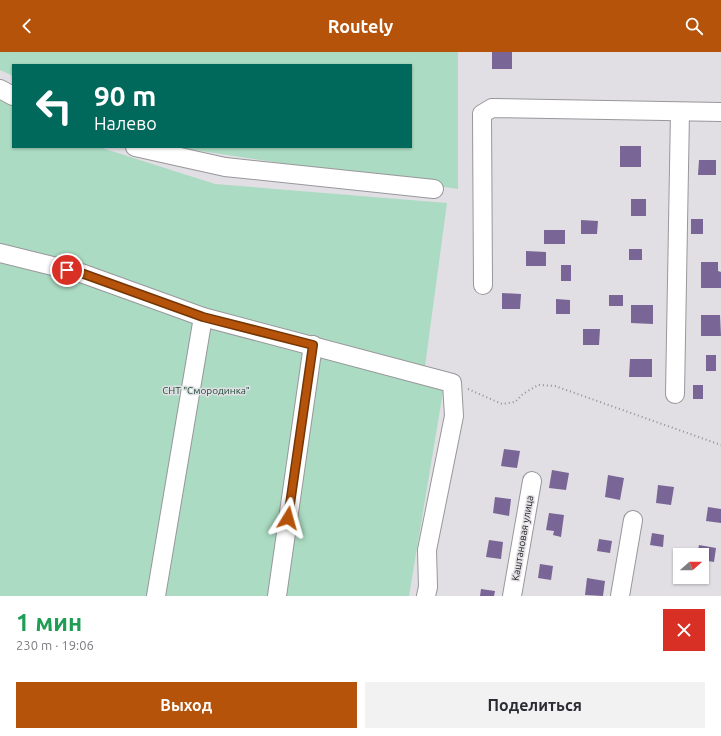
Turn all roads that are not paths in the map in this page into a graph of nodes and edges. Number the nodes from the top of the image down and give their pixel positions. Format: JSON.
{"nodes":[{"id":1,"x":0,"y":89,"type":"edge"},
{"id":2,"x":12,"y":95,"type":"edge"},
{"id":3,"x":680,"y":112,"type":"junction"},
{"id":4,"x":721,"y":112,"type":"edge"},
{"id":5,"x":140,"y":148,"type":"edge"},
{"id":6,"x":434,"y":189,"type":"dead end"},
{"id":7,"x":0,"y":253,"type":"edge"},
{"id":8,"x":483,"y":285,"type":"dead end"},
{"id":9,"x":203,"y":317,"type":"junction"},
{"id":10,"x":313,"y":345,"type":"junction"},
{"id":11,"x":675,"y":394,"type":"dead end"},
{"id":12,"x":532,"y":481,"type":"dead end"},
{"id":13,"x":633,"y":520,"type":"dead end"},
{"id":14,"x":156,"y":596,"type":"edge"},
{"id":15,"x":277,"y":596,"type":"edge"},
{"id":16,"x":426,"y":596,"type":"edge"},
{"id":17,"x":512,"y":596,"type":"edge"},
{"id":18,"x":620,"y":596,"type":"edge"}],
"edges":[{"from":1,"to":2,"type":"street"},
{"from":3,"to":4,"type":"street"},
{"from":3,"to":8,"type":"street"},
{"from":3,"to":11,"type":"street"},
{"from":5,"to":6,"type":"street"},
{"from":7,"to":9,"type":"street"},
{"from":9,"to":10,"type":"street"},
{"from":9,"to":14,"type":"street"},
{"from":10,"to":15,"type":"street"},
{"from":10,"to":16,"type":"street"},
{"from":12,"to":17,"type":"street","name":"Каштановая улица"},
{"from":13,"to":18,"type":"street"}]}
